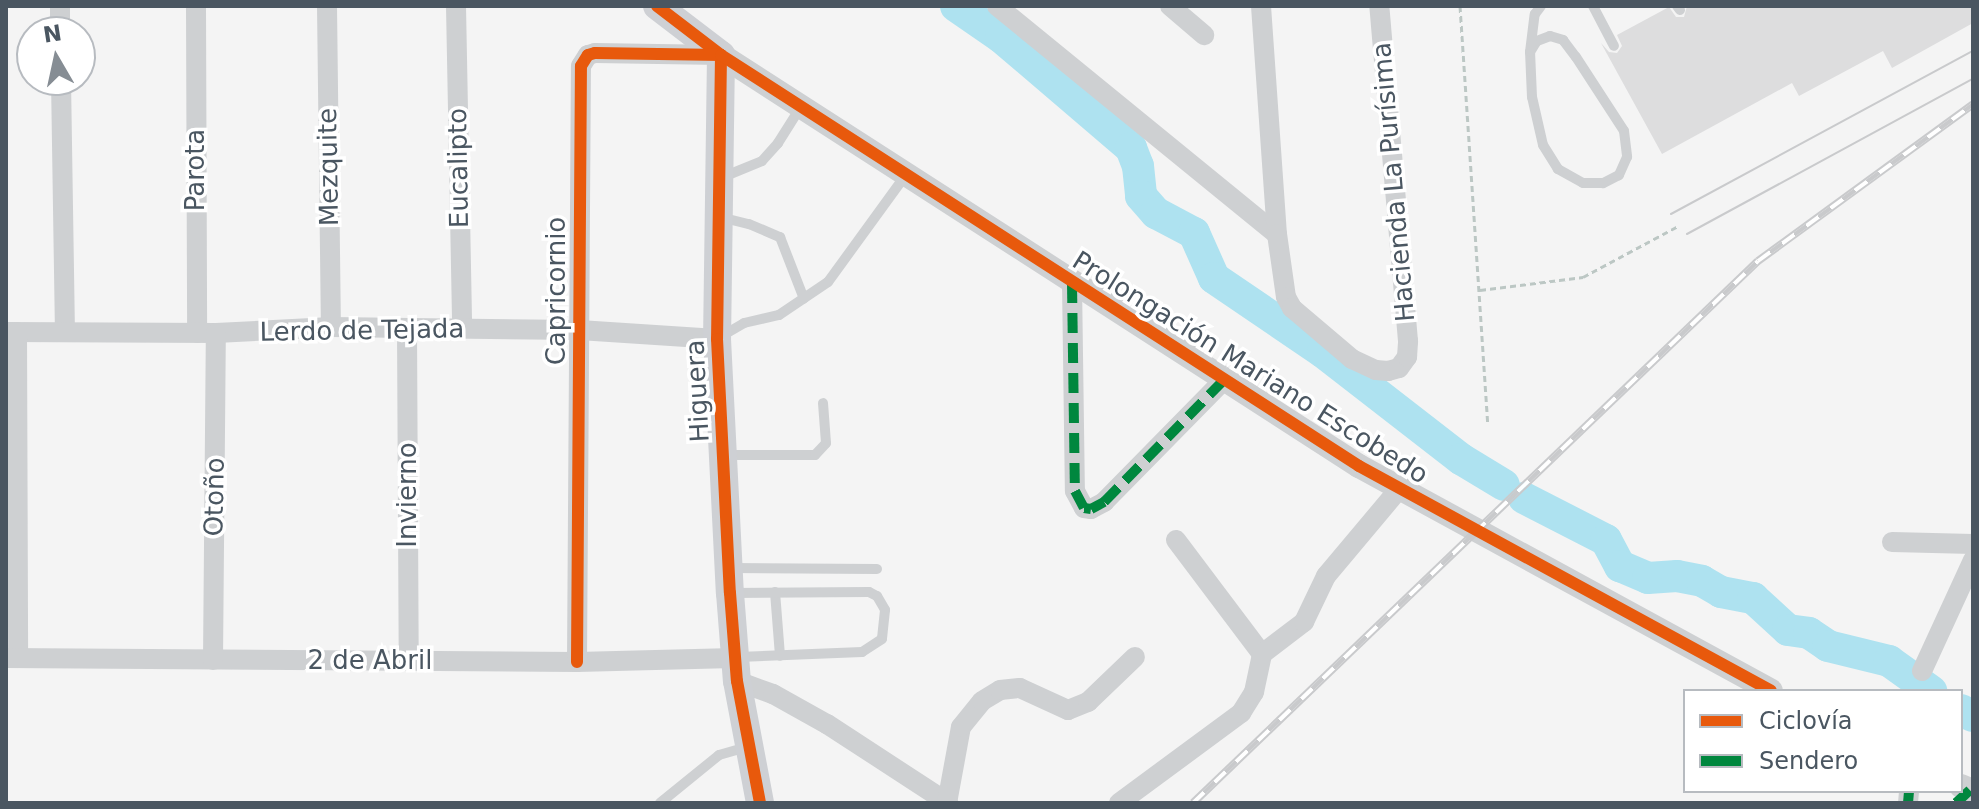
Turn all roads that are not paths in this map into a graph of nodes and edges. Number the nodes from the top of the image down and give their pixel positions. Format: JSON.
{"nodes":[{"id":1,"x":196,"y":6,"type":"edge"},
{"id":2,"x":327,"y":6,"type":"edge"},
{"id":3,"x":456,"y":6,"type":"edge"},
{"id":4,"x":657,"y":6,"type":"edge"},
{"id":5,"x":997,"y":6,"type":"edge"},
{"id":6,"x":1170,"y":6,"type":"edge"},
{"id":7,"x":1261,"y":6,"type":"edge"},
{"id":8,"x":1379,"y":6,"type":"edge"},
{"id":9,"x":1541,"y":6,"type":"edge"},
{"id":10,"x":1593,"y":6,"type":"edge"},
{"id":11,"x":1204,"y":35,"type":"dead end"},
{"id":12,"x":1614,"y":46,"type":"dead end"},
{"id":13,"x":1530,"y":52,"type":"junction"},
{"id":14,"x":721,"y":55,"type":"junction"},
{"id":15,"x":61,"y":96,"type":"edge"},
{"id":16,"x":801,"y":107,"type":"junction"},
{"id":17,"x":905,"y":176,"type":"junction"},
{"id":18,"x":717,"y":180,"type":"junction"},
{"id":19,"x":717,"y":217,"type":"junction"},
{"id":20,"x":1277,"y":234,"type":"junction"},
{"id":21,"x":1072,"y":283,"type":"junction"},
{"id":22,"x":804,"y":299,"type":"junction"},
{"id":23,"x":331,"y":327,"type":"junction"},
{"id":24,"x":407,"y":329,"type":"junction"},
{"id":25,"x":462,"y":329,"type":"junction"},
{"id":26,"x":579,"y":330,"type":"junction"},
{"id":27,"x":12,"y":332,"type":"edge"},
{"id":28,"x":65,"y":332,"type":"junction"},
{"id":29,"x":206,"y":333,"type":"junction"},
{"id":30,"x":717,"y":339,"type":"junction"},
{"id":31,"x":1224,"y":380,"type":"junction"},
{"id":32,"x":823,"y":403,"type":"dead end"},
{"id":33,"x":723,"y":455,"type":"junction"},
{"id":34,"x":1399,"y":489,"type":"junction"},
{"id":35,"x":1176,"y":540,"type":"dead end"},
{"id":36,"x":1892,"y":542,"type":"dead end"},
{"id":37,"x":1973,"y":544,"type":"edge"},
{"id":38,"x":1973,"y":560,"type":"edge"},
{"id":39,"x":877,"y":569,"type":"dead end"},
{"id":40,"x":729,"y":581,"type":"junction"},
{"id":41,"x":775,"y":592,"type":"junction"},
{"id":42,"x":1262,"y":654,"type":"junction"},
{"id":43,"x":780,"y":656,"type":"junction"},
{"id":44,"x":1135,"y":657,"type":"dead end"},
{"id":45,"x":12,"y":658,"type":"edge"},
{"id":46,"x":213,"y":660,"type":"junction"},
{"id":47,"x":409,"y":661,"type":"junction"},
{"id":48,"x":577,"y":662,"type":"junction"},
{"id":49,"x":735,"y":670,"type":"junction"},
{"id":50,"x":1922,"y":671,"type":"dead end"},
{"id":51,"x":1767,"y":689,"type":"edge"},
{"id":52,"x":749,"y":746,"type":"junction"},
{"id":53,"x":660,"y":803,"type":"edge"},
{"id":54,"x":760,"y":803,"type":"edge"},
{"id":55,"x":947,"y":803,"type":"edge"},
{"id":56,"x":1119,"y":803,"type":"edge"}],
"edges":[{"from":1,"to":29,"type":"street","name":"Parota"},
{"from":2,"to":23,"type":"street","name":"Mezquite"},
{"from":3,"to":25,"type":"street","name":"Eucalipto"},
{"from":4,"to":14,"type":"main road"},
{"from":5,"to":20,"type":"street"},
{"from":6,"to":11,"type":"street"},
{"from":7,"to":20,"type":"street"},
{"from":8,"to":20,"type":"street","name":"Hacienda La Purísima"},
{"from":9,"to":13,"type":"lane"},
{"from":10,"to":12,"type":"lane"},
{"from":13,"to":13,"type":"lane"},
{"from":14,"to":16,"type":"street","name":"Prolongación Mariano Escobedo"},
{"from":14,"to":18,"type":"main road","name":"Higuera"},
{"from":14,"to":26,"type":"street","name":"Capricornio"},
{"from":15,"to":28,"type":"street"},
{"from":16,"to":17,"type":"street","name":"Prolongación Mariano Escobedo"},
{"from":16,"to":18,"type":"lane"},
{"from":17,"to":21,"type":"street","name":"Prolongación Mariano Escobedo"},
{"from":17,"to":22,"type":"lane"},
{"from":18,"to":19,"type":"main road","name":"Higuera"},
{"from":19,"to":22,"type":"lane"},
{"from":19,"to":30,"type":"main road","name":"Higuera"},
{"from":21,"to":31,"type":"street","name":"Prolongación Mariano Escobedo"},
{"from":21,"to":31,"type":"street"},
{"from":22,"to":30,"type":"lane"},
{"from":23,"to":24,"type":"street","name":"Lerdo de Tejada"},
{"from":23,"to":29,"type":"street","name":"Lerdo de Tejada"},
{"from":24,"to":25,"type":"street","name":"Lerdo de Tejada"},
{"from":24,"to":47,"type":"street","name":"Invierno"},
{"from":25,"to":26,"type":"street","name":"Lerdo de Tejada"},
{"from":26,"to":30,"type":"street","name":"Lerdo de Tejada"},
{"from":26,"to":48,"type":"street","name":"Capricornio"},
{"from":27,"to":28,"type":"street","name":"Lerdo de Tejada"},
{"from":27,"to":45,"type":"street"},
{"from":28,"to":29,"type":"street","name":"Lerdo de Tejada"},
{"from":29,"to":46,"type":"street","name":"Otoño"},
{"from":30,"to":33,"type":"main road","name":"Higuera"},
{"from":31,"to":34,"type":"street","name":"Prolongación Mariano Escobedo"},
{"from":32,"to":33,"type":"lane"},
{"from":33,"to":40,"type":"main road","name":"Higuera"},
{"from":34,"to":42,"type":"street"},
{"from":34,"to":51,"type":"street","name":"Prolongación Mariano Escobedo"},
{"from":35,"to":42,"type":"street"},
{"from":36,"to":37,"type":"street"},
{"from":38,"to":50,"type":"street"},
{"from":39,"to":40,"type":"lane"},
{"from":40,"to":41,"type":"lane"},
{"from":40,"to":49,"type":"main road","name":"Higuera"},
{"from":41,"to":43,"type":"lane"},
{"from":41,"to":43,"type":"lane"},
{"from":42,"to":56,"type":"street"},
{"from":43,"to":49,"type":"lane"},
{"from":44,"to":55,"type":"street"},
{"from":45,"to":46,"type":"street","name":"2 de Abril"},
{"from":46,"to":47,"type":"street","name":"2 de Abril"},
{"from":47,"to":48,"type":"street","name":"2 de Abril"},
{"from":48,"to":49,"type":"street","name":"2 de Abril"},
{"from":49,"to":52,"type":"main road","name":"Higuera"},
{"from":49,"to":55,"type":"street"},
{"from":52,"to":53,"type":"lane"},
{"from":52,"to":54,"type":"main road","name":"Higuera"}]}
